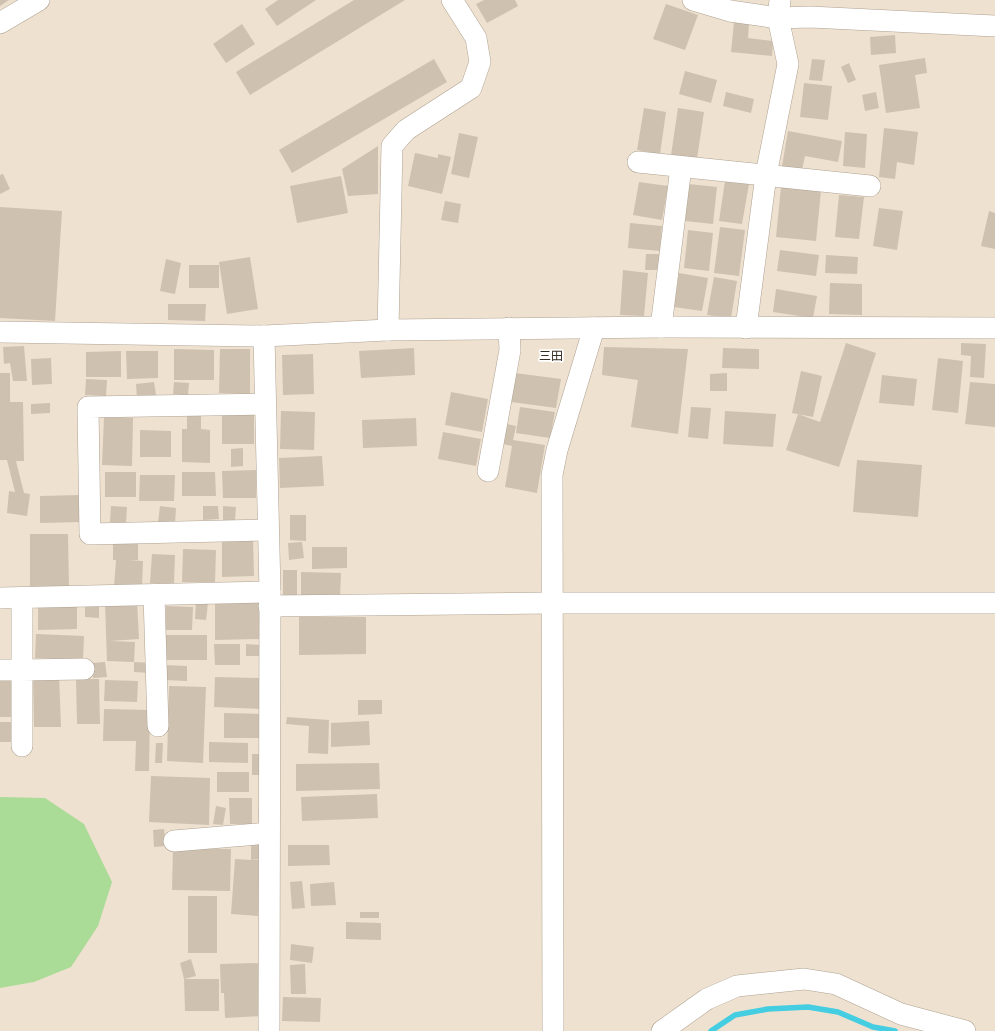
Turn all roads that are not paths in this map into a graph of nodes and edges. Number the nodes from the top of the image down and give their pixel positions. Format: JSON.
{"nodes":[{"id":1,"x":39,"y":0,"type":"edge"},
{"id":2,"x":452,"y":0,"type":"edge"},
{"id":3,"x":693,"y":0,"type":"edge"},
{"id":4,"x":779,"y":9,"type":"edge"},
{"id":5,"x":0,"y":23,"type":"edge"},
{"id":6,"x":995,"y":26,"type":"edge"},
{"id":7,"x":638,"y":162,"type":"dead end"},
{"id":8,"x":681,"y":167,"type":"junction"},
{"id":9,"x":766,"y":175,"type":"junction"},
{"id":10,"x":870,"y":186,"type":"dead end"},
{"id":11,"x":661,"y":327,"type":"junction"},
{"id":12,"x":508,"y":328,"type":"junction"},
{"id":13,"x":594,"y":328,"type":"junction"},
{"id":14,"x":746,"y":328,"type":"junction"},
{"id":15,"x":995,"y":328,"type":"edge"},
{"id":16,"x":388,"y":330,"type":"junction"},
{"id":17,"x":0,"y":332,"type":"edge"},
{"id":18,"x":264,"y":336,"type":"junction"},
{"id":19,"x":266,"y":404,"type":"junction"},
{"id":20,"x":488,"y":471,"type":"dead end"},
{"id":21,"x":268,"y":530,"type":"junction"},
{"id":22,"x":154,"y":595,"type":"junction"},
{"id":23,"x":0,"y":598,"type":"edge"},
{"id":24,"x":22,"y":598,"type":"junction"},
{"id":25,"x":270,"y":599,"type":"junction"},
{"id":26,"x":551,"y":603,"type":"junction"},
{"id":27,"x":995,"y":603,"type":"edge"},
{"id":28,"x":84,"y":669,"type":"dead end"},
{"id":29,"x":0,"y":670,"type":"edge"},
{"id":30,"x":22,"y":670,"type":"junction"},
{"id":31,"x":158,"y":726,"type":"dead end"},
{"id":32,"x":22,"y":746,"type":"dead end"},
{"id":33,"x":269,"y":833,"type":"junction"},
{"id":34,"x":174,"y":840,"type":"dead end"},
{"id":35,"x":269,"y":1031,"type":"edge"},
{"id":36,"x":553,"y":1031,"type":"edge"},
{"id":37,"x":662,"y":1031,"type":"edge"},
{"id":38,"x":965,"y":1031,"type":"edge"}],
"edges":[{"from":1,"to":5,"type":"street"},
{"from":2,"to":16,"type":"street"},
{"from":3,"to":4,"type":"street"},
{"from":4,"to":6,"type":"street"},
{"from":4,"to":9,"type":"street"},
{"from":7,"to":8,"type":"street"},
{"from":8,"to":9,"type":"street"},
{"from":8,"to":11,"type":"street"},
{"from":9,"to":10,"type":"street"},
{"from":9,"to":14,"type":"street"},
{"from":11,"to":13,"type":"street"},
{"from":11,"to":14,"type":"street"},
{"from":12,"to":13,"type":"street"},
{"from":12,"to":16,"type":"street"},
{"from":12,"to":20,"type":"street"},
{"from":13,"to":26,"type":"street"},
{"from":14,"to":15,"type":"street"},
{"from":16,"to":18,"type":"street"},
{"from":17,"to":18,"type":"street"},
{"from":18,"to":19,"type":"street"},
{"from":19,"to":21,"type":"street"},
{"from":19,"to":21,"type":"street"},
{"from":21,"to":25,"type":"street"},
{"from":22,"to":24,"type":"street"},
{"from":22,"to":25,"type":"street"},
{"from":22,"to":31,"type":"street"},
{"from":23,"to":24,"type":"street"},
{"from":24,"to":30,"type":"street"},
{"from":25,"to":26,"type":"street"},
{"from":25,"to":33,"type":"street"},
{"from":26,"to":27,"type":"street"},
{"from":26,"to":36,"type":"street"},
{"from":28,"to":30,"type":"street"},
{"from":29,"to":30,"type":"street"},
{"from":30,"to":32,"type":"street"},
{"from":33,"to":34,"type":"street"},
{"from":33,"to":35,"type":"street"},
{"from":37,"to":38,"type":"street"}]}
